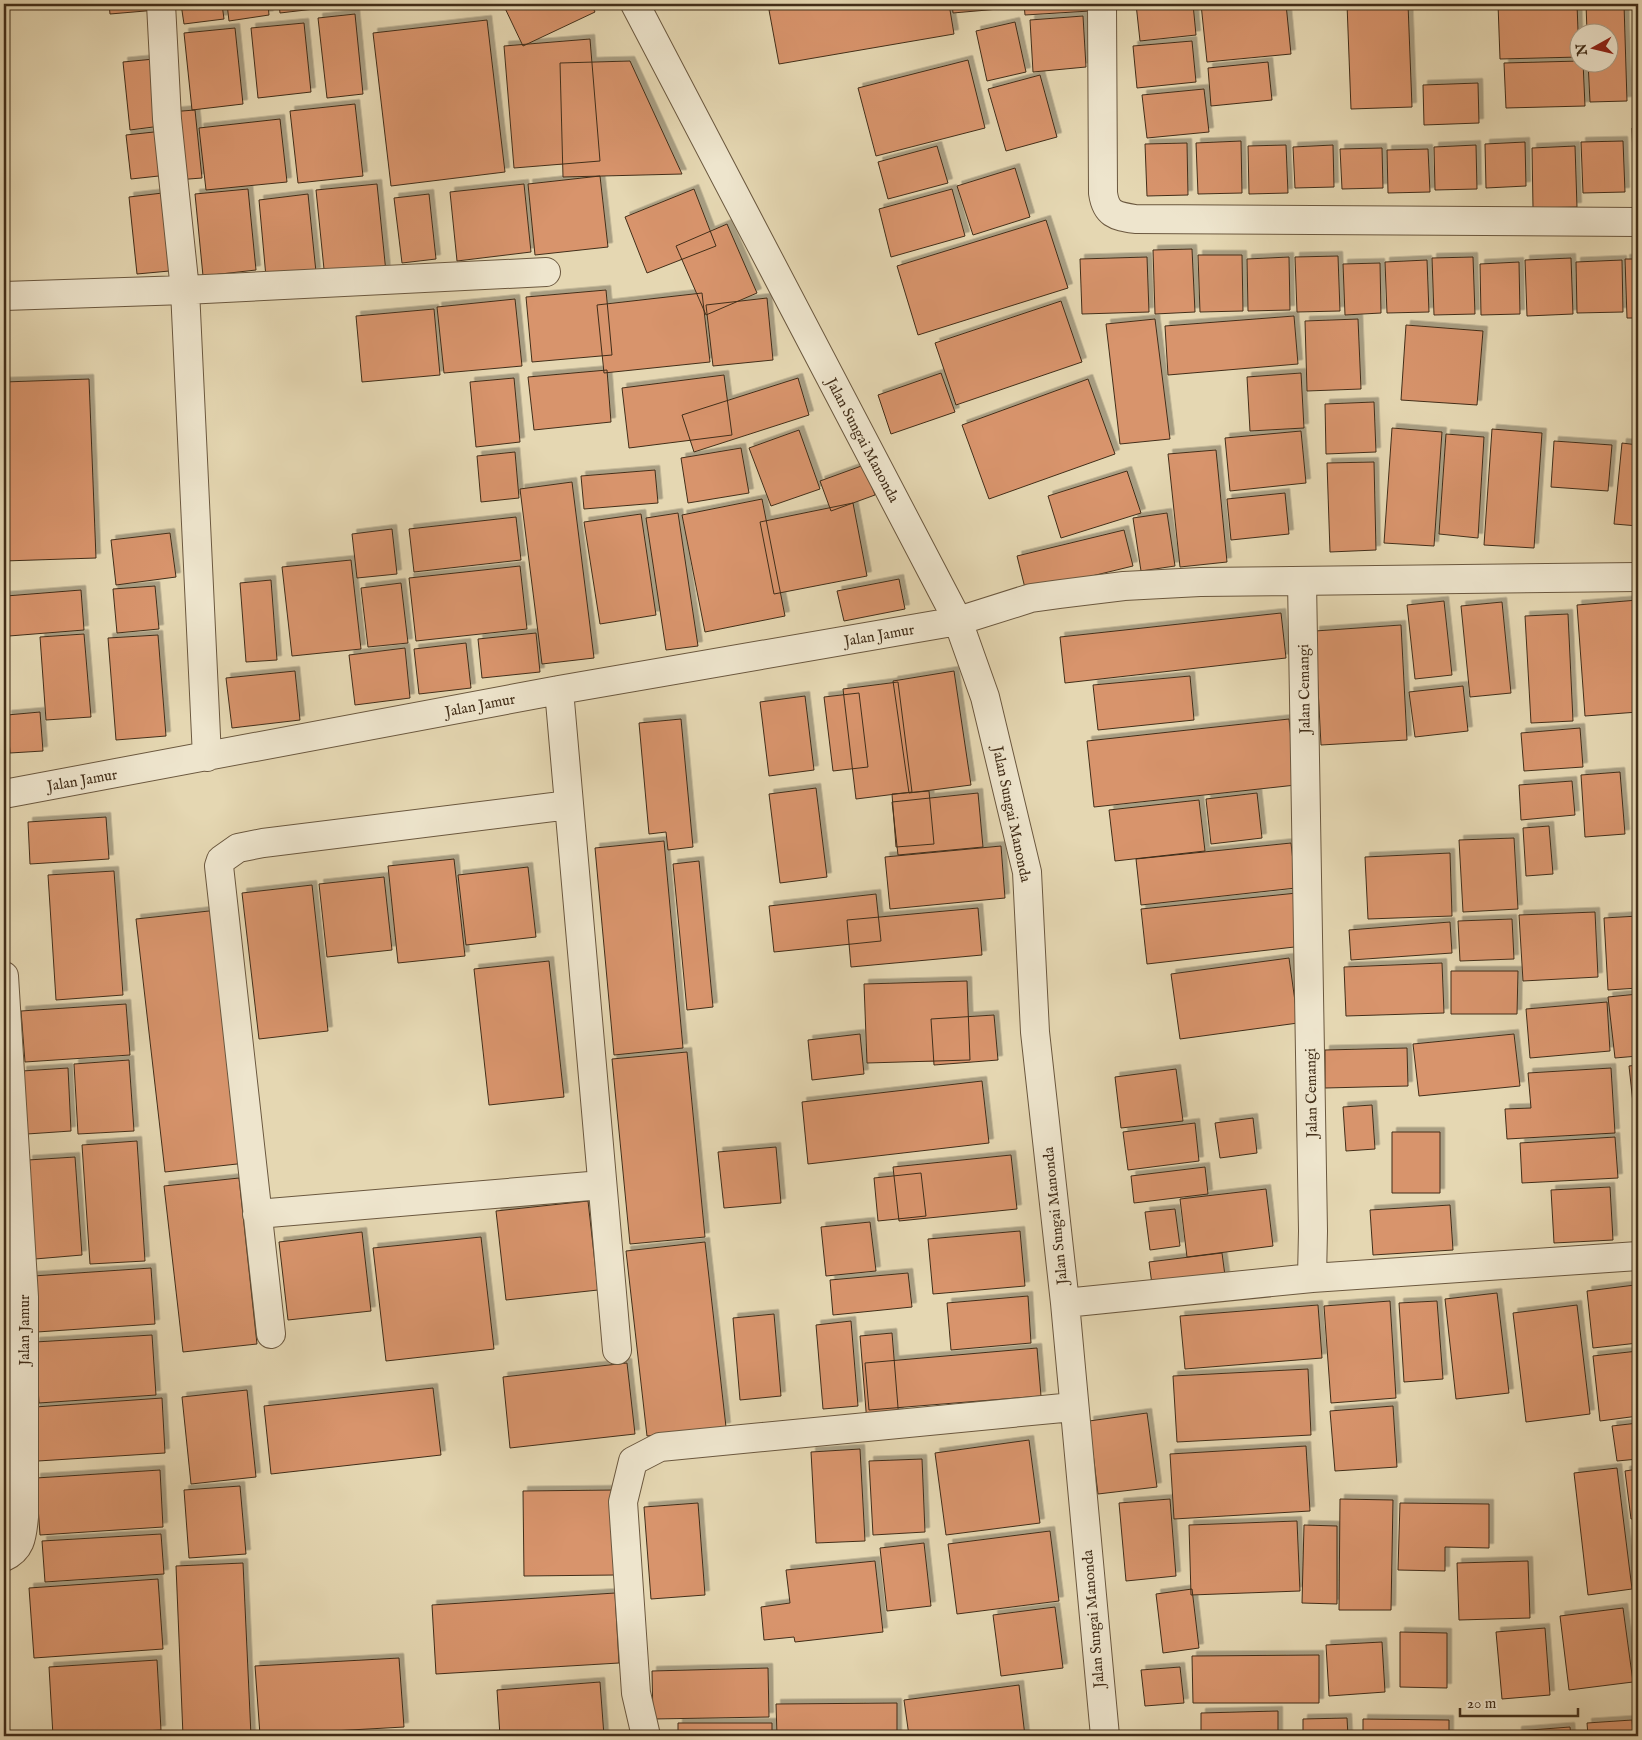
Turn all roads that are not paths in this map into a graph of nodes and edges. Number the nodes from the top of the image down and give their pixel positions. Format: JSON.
{"nodes":[{"id":1,"x":162,"y":4,"type":"edge"},
{"id":2,"x":635,"y":4,"type":"edge"},
{"id":3,"x":1102,"y":4,"type":"edge"},
{"id":4,"x":1638,"y":222,"type":"edge"},
{"id":5,"x":546,"y":272,"type":"dead end"},
{"id":6,"x":184,"y":290,"type":"junction"},
{"id":7,"x":4,"y":296,"type":"edge"},
{"id":8,"x":1638,"y":577,"type":"edge"},
{"id":9,"x":1302,"y":581,"type":"junction"},
{"id":10,"x":958,"y":621,"type":"junction"},
{"id":11,"x":559,"y":690,"type":"junction"},
{"id":12,"x":207,"y":757,"type":"junction"},
{"id":13,"x":4,"y":794,"type":"edge"},
{"id":14,"x":569,"y":805,"type":"junction"},
{"id":15,"x":4,"y":976,"type":"edge"},
{"id":16,"x":602,"y":1185,"type":"junction"},
{"id":17,"x":257,"y":1214,"type":"junction"},
{"id":18,"x":1638,"y":1256,"type":"edge"},
{"id":19,"x":1312,"y":1278,"type":"junction"},
{"id":20,"x":1065,"y":1302,"type":"junction"},
{"id":21,"x":271,"y":1334,"type":"dead end"},
{"id":22,"x":617,"y":1350,"type":"dead end"},
{"id":23,"x":1073,"y":1407,"type":"junction"},
{"id":24,"x":4,"y":1557,"type":"edge"},
{"id":25,"x":646,"y":1736,"type":"edge"},
{"id":26,"x":1104,"y":1736,"type":"edge"}],
"edges":[{"from":1,"to":6,"type":"street"},
{"from":2,"to":10,"type":"street","name":"Jalan Sungai Manonda"},
{"from":3,"to":4,"type":"street"},
{"from":5,"to":6,"type":"street"},
{"from":6,"to":7,"type":"street"},
{"from":6,"to":12,"type":"street"},
{"from":8,"to":9,"type":"street"},
{"from":9,"to":10,"type":"street"},
{"from":9,"to":19,"type":"street","name":"Jalan Cemangi"},
{"from":10,"to":11,"type":"street","name":"Jalan Jamur"},
{"from":10,"to":20,"type":"street","name":"Jalan Sungai Manonda"},
{"from":11,"to":12,"type":"street","name":"Jalan Jamur"},
{"from":11,"to":14,"type":"street"},
{"from":12,"to":13,"type":"street","name":"Jalan Jamur"},
{"from":14,"to":16,"type":"street"},
{"from":14,"to":17,"type":"street"},
{"from":15,"to":24,"type":"street","name":"Jalan Jamur"},
{"from":16,"to":17,"type":"street"},
{"from":16,"to":22,"type":"street"},
{"from":17,"to":21,"type":"street"},
{"from":18,"to":19,"type":"street"},
{"from":19,"to":20,"type":"street"},
{"from":20,"to":23,"type":"street","name":"Jalan Sungai Manonda"},
{"from":23,"to":25,"type":"street"},
{"from":23,"to":26,"type":"street","name":"Jalan Sungai Manonda"}]}
